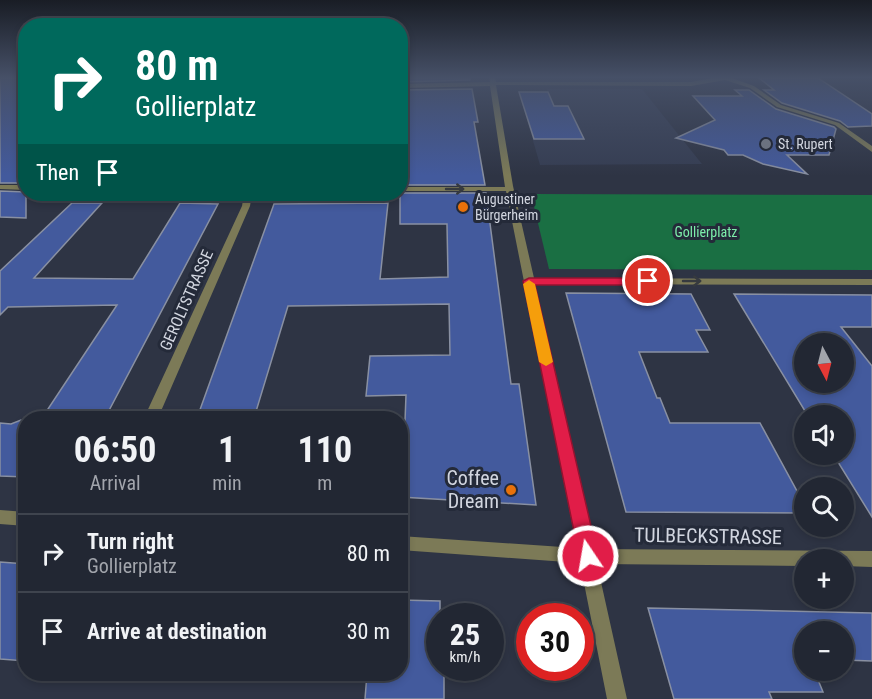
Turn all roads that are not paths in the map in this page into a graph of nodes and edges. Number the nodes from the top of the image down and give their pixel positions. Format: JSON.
{"nodes":[{"id":1,"x":498,"y":111,"type":"edge"},
{"id":2,"x":794,"y":111,"type":"edge"},
{"id":3,"x":872,"y":150,"type":"edge"},
{"id":4,"x":0,"y":188,"type":"edge"},
{"id":5,"x":18,"y":188,"type":"edge"},
{"id":6,"x":408,"y":189,"type":"edge"},
{"id":7,"x":510,"y":189,"type":"junction"},
{"id":8,"x":247,"y":201,"type":"edge"},
{"id":9,"x":529,"y":281,"type":"junction"},
{"id":10,"x":872,"y":282,"type":"edge"},
{"id":11,"x":154,"y":411,"type":"edge"},
{"id":12,"x":0,"y":517,"type":"edge"},
{"id":13,"x":18,"y":518,"type":"edge"},
{"id":14,"x":408,"y":544,"type":"edge"},
{"id":15,"x":588,"y":556,"type":"junction"},
{"id":16,"x":872,"y":559,"type":"edge"},
{"id":17,"x":617,"y":699,"type":"edge"}],
"edges":[{"from":1,"to":7,"type":"street"},
{"from":2,"to":3,"type":"street"},
{"from":4,"to":5,"type":"street"},
{"from":6,"to":7,"type":"street","one_way":true},
{"from":7,"to":9,"type":"street"},
{"from":8,"to":11,"type":"street","name":"GEROLTSTRASSE"},
{"from":9,"to":10,"type":"street","one_way":true},
{"from":9,"to":15,"type":"street"},
{"from":12,"to":13,"type":"street"},
{"from":14,"to":15,"type":"street","name":"TULBECKSTRASSE"},
{"from":15,"to":16,"type":"street","name":"TULBECKSTRASSE"},
{"from":15,"to":17,"type":"street"}]}
